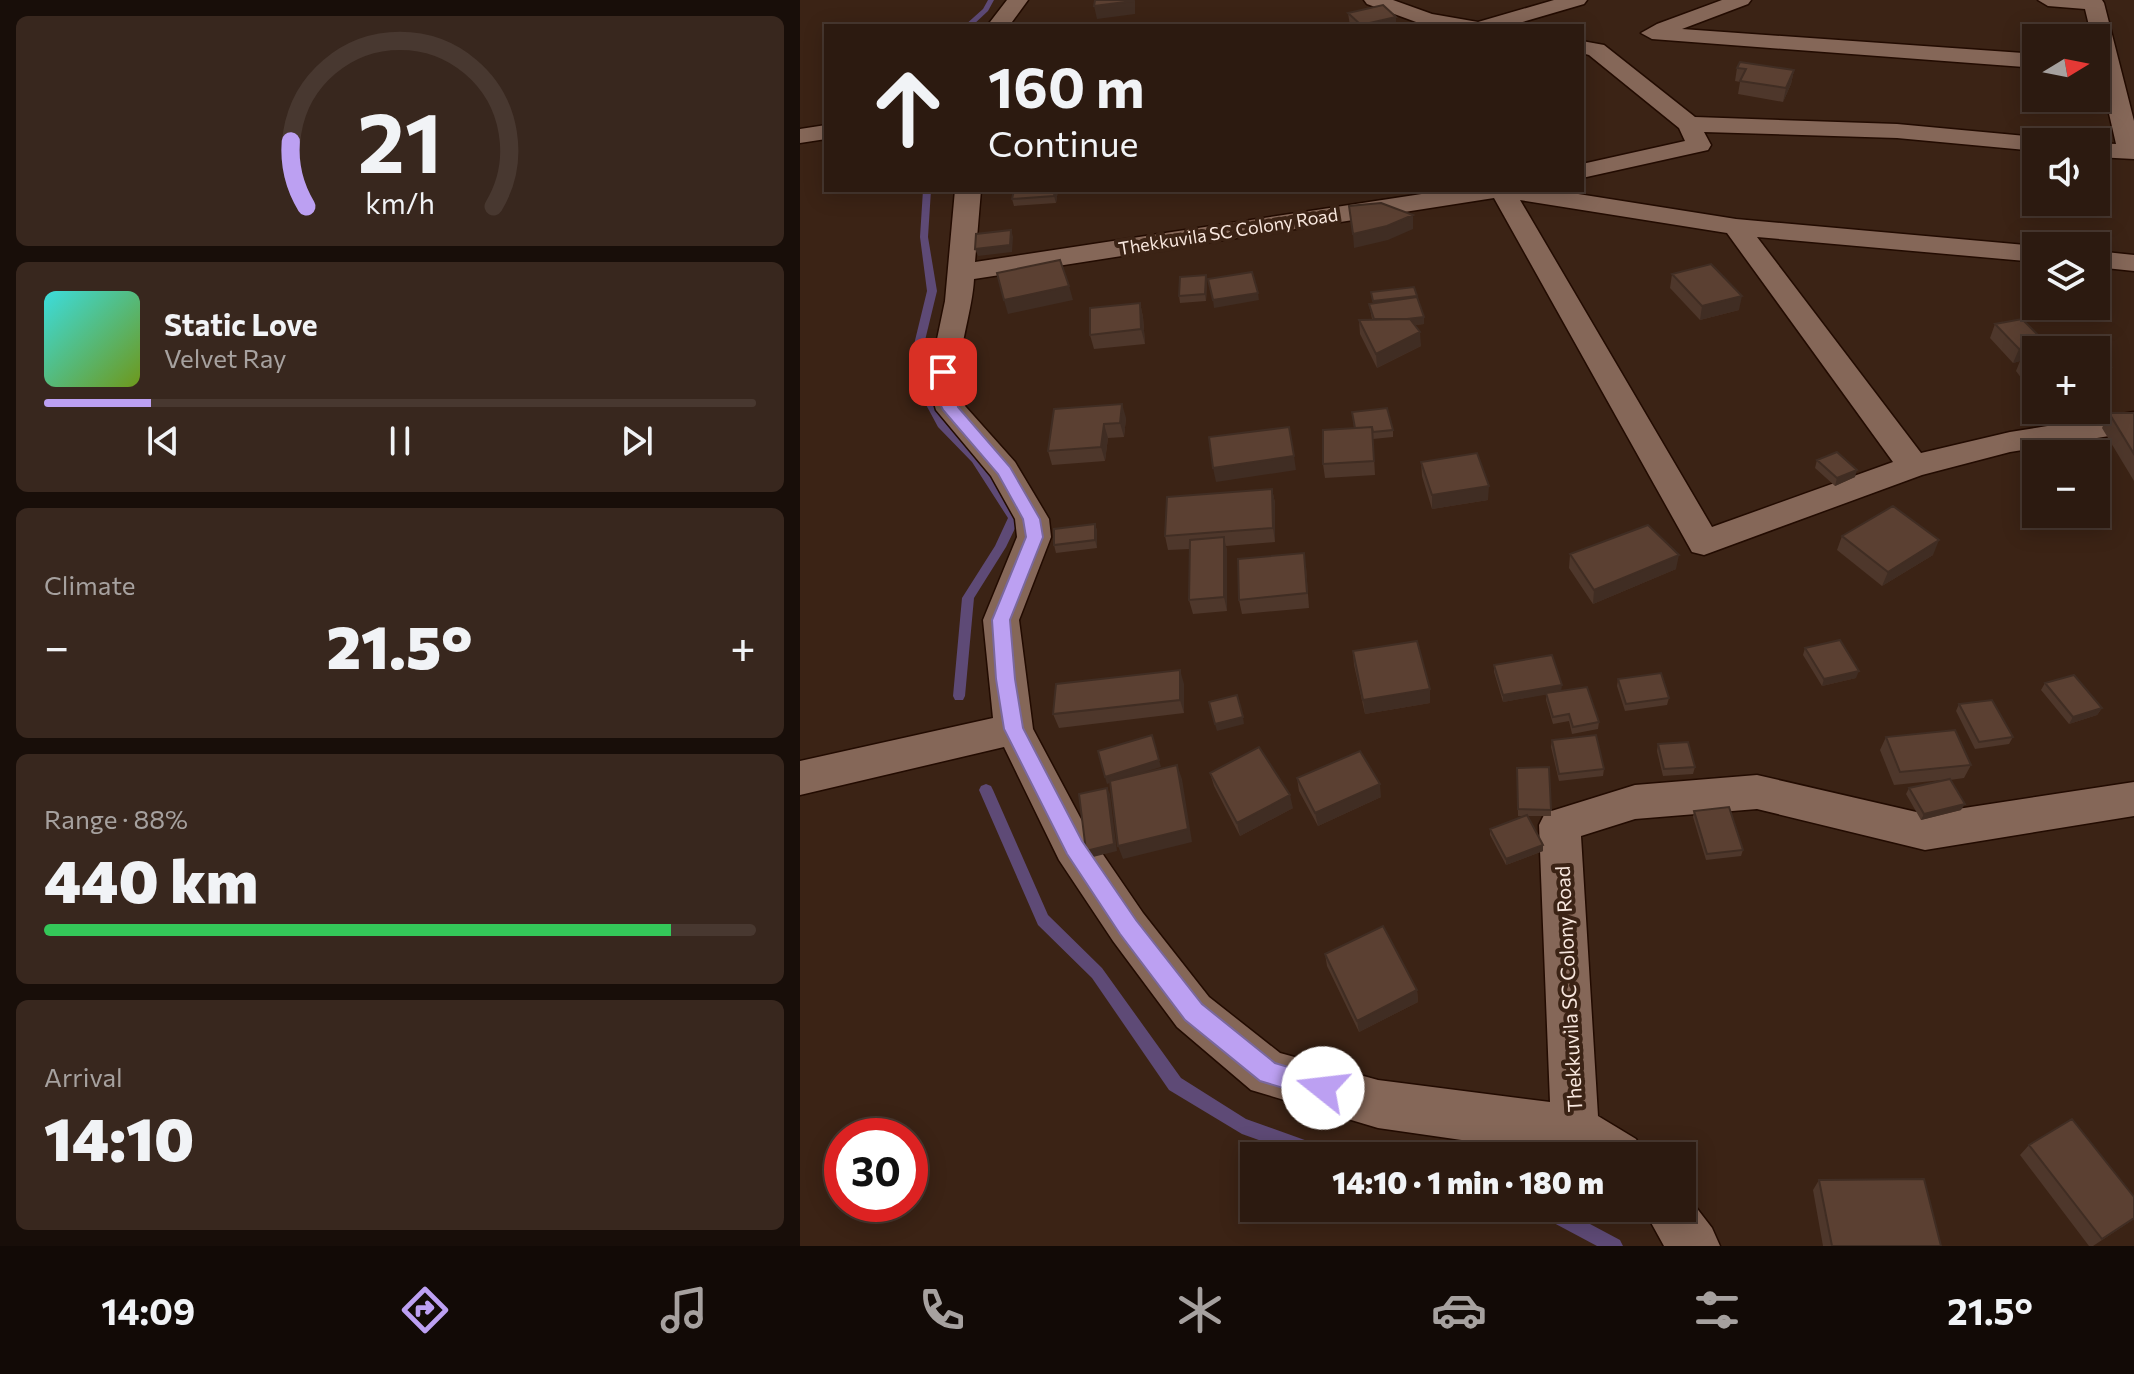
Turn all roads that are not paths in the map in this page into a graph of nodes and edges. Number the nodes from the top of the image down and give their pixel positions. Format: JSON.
{"nodes":[{"id":1,"x":1018,"y":0,"type":"edge"},
{"id":2,"x":1374,"y":0,"type":"edge"},
{"id":3,"x":1577,"y":0,"type":"edge"},
{"id":4,"x":1741,"y":0,"type":"edge"},
{"id":5,"x":2048,"y":0,"type":"edge"},
{"id":6,"x":1000,"y":24,"type":"edge"},
{"id":7,"x":1457,"y":24,"type":"edge"},
{"id":8,"x":1493,"y":24,"type":"edge"},
{"id":9,"x":2097,"y":24,"type":"edge"},
{"id":10,"x":1638,"y":37,"type":"junction"},
{"id":11,"x":1589,"y":49,"type":"edge"},
{"id":12,"x":2022,"y":60,"type":"edge"},
{"id":13,"x":2110,"y":91,"type":"edge"},
{"id":14,"x":1689,"y":124,"type":"junction"},
{"id":15,"x":824,"y":132,"type":"edge"},
{"id":16,"x":800,"y":136,"type":"edge"},
{"id":17,"x":2022,"y":143,"type":"edge"},
{"id":18,"x":2110,"y":151,"type":"edge"},
{"id":19,"x":1584,"y":171,"type":"edge"},
{"id":20,"x":968,"y":192,"type":"edge"},
{"id":21,"x":1489,"y":192,"type":"edge"},
{"id":22,"x":1503,"y":192,"type":"edge"},
{"id":23,"x":1515,"y":192,"type":"edge"},
{"id":24,"x":1736,"y":227,"type":"junction"},
{"id":25,"x":2022,"y":253,"type":"edge"},
{"id":26,"x":2110,"y":260,"type":"edge"},
{"id":27,"x":2134,"y":263,"type":"edge"},
{"id":28,"x":959,"y":273,"type":"junction"},
{"id":29,"x":2134,"y":422,"type":"edge"},
{"id":30,"x":1913,"y":466,"type":"junction"},
{"id":31,"x":1014,"y":729,"type":"junction"},
{"id":32,"x":800,"y":778,"type":"edge"},
{"id":33,"x":2134,"y":799,"type":"edge"},
{"id":34,"x":1575,"y":1130,"type":"junction"},
{"id":35,"x":1595,"y":1142,"type":"edge"},
{"id":36,"x":1678,"y":1222,"type":"edge"},
{"id":37,"x":1694,"y":1246,"type":"edge"}],
"edges":[{"from":1,"to":6,"type":"street"},
{"from":2,"to":7,"type":"street"},
{"from":3,"to":8,"type":"street"},
{"from":4,"to":10,"type":"street"},
{"from":5,"to":9,"type":"street"},
{"from":10,"to":11,"type":"street"},
{"from":10,"to":12,"type":"street"},
{"from":11,"to":14,"type":"street"},
{"from":13,"to":18,"type":"street"},
{"from":14,"to":17,"type":"street"},
{"from":14,"to":19,"type":"street"},
{"from":15,"to":16,"type":"street"},
{"from":20,"to":28,"type":"street","name":"Thekkuvila SC Colony Road"},
{"from":21,"to":28,"type":"street","name":"Thekkuvila SC Colony Road"},
{"from":22,"to":30,"type":"street"},
{"from":23,"to":24,"type":"street","name":"Thekkuvila SC Colony Road"},
{"from":24,"to":25,"type":"street","name":"Thekkuvila SC Colony Road"},
{"from":24,"to":30,"type":"street"},
{"from":26,"to":27,"type":"street"},
{"from":28,"to":31,"type":"street","name":"Thekkuvila SC Colony Road"},
{"from":29,"to":30,"type":"street"},
{"from":31,"to":32,"type":"street"},
{"from":31,"to":34,"type":"street","name":"Thekkuvila SC Colony Road"},
{"from":33,"to":34,"type":"street","name":"Thekkuvila SC Colony Road"},
{"from":34,"to":35,"type":"street"},
{"from":36,"to":37,"type":"street"}]}
